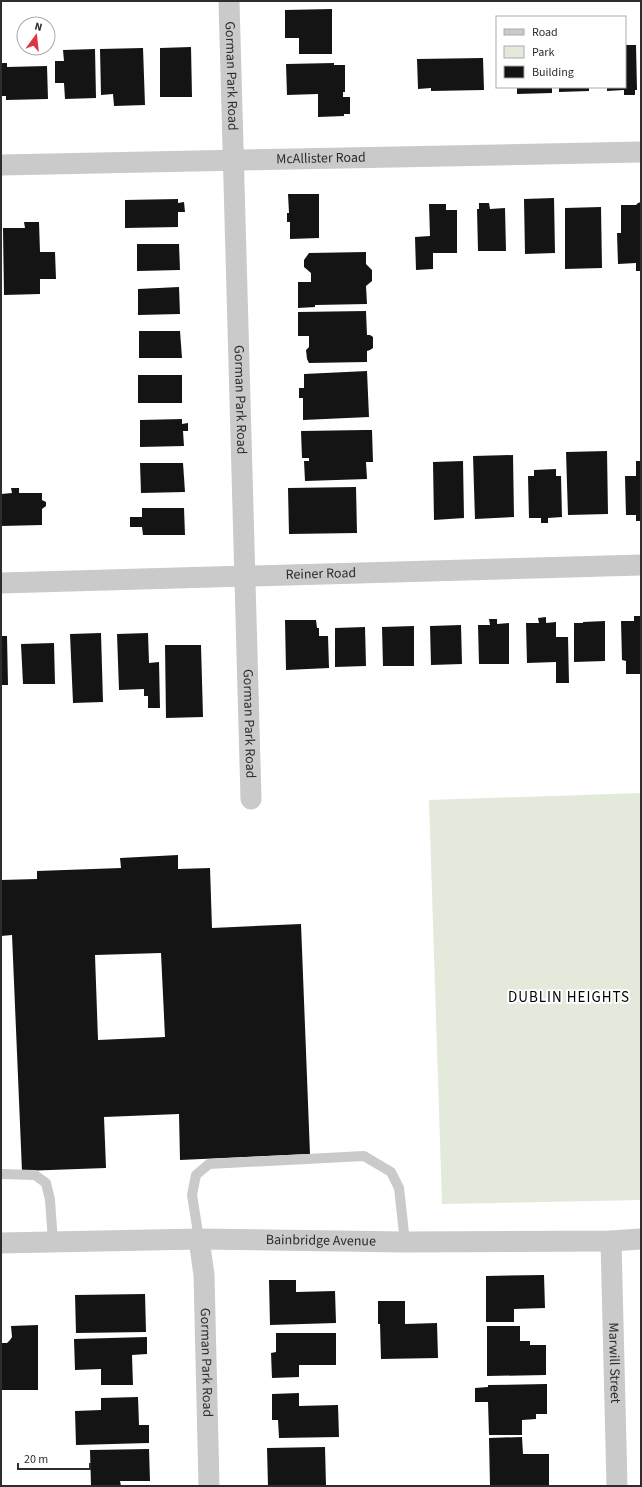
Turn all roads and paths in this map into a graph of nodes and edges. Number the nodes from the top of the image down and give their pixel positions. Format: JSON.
{"nodes":[{"id":1,"x":229,"y":1,"type":"edge"},
{"id":2,"x":641,"y":152,"type":"edge"},
{"id":3,"x":232,"y":161,"type":"junction"},
{"id":4,"x":1,"y":165,"type":"edge"},
{"id":5,"x":641,"y":565,"type":"edge"},
{"id":6,"x":244,"y":576,"type":"junction"},
{"id":7,"x":1,"y":583,"type":"edge"},
{"id":8,"x":251,"y":798,"type":"dead end"},
{"id":9,"x":1,"y":1174,"type":"edge"},
{"id":10,"x":199,"y":1239,"type":"junction"},
{"id":11,"x":641,"y":1239,"type":"edge"},
{"id":12,"x":611,"y":1241,"type":"junction"},
{"id":13,"x":53,"y":1242,"type":"junction"},
{"id":14,"x":405,"y":1242,"type":"junction"},
{"id":15,"x":1,"y":1243,"type":"edge"},
{"id":16,"x":209,"y":1486,"type":"edge"},
{"id":17,"x":617,"y":1486,"type":"edge"}],
"edges":[{"from":1,"to":3,"type":"street","name":"Gorman Park Road"},
{"from":2,"to":3,"type":"street","name":"McAllister Road"},
{"from":3,"to":4,"type":"street","name":"McAllister Road"},
{"from":3,"to":6,"type":"street","name":"Gorman Park Road"},
{"from":5,"to":6,"type":"street","name":"Reiner Road"},
{"from":6,"to":7,"type":"street","name":"Reiner Road"},
{"from":6,"to":8,"type":"street","name":"Gorman Park Road"},
{"from":9,"to":13,"type":"lane"},
{"from":10,"to":13,"type":"street","name":"Bainbridge Avenue"},
{"from":10,"to":14,"type":"street","name":"Bainbridge Avenue"},
{"from":10,"to":14,"type":"lane"},
{"from":10,"to":16,"type":"street","name":"Gorman Park Road"},
{"from":11,"to":12,"type":"street","name":"Bainbridge Avenue"},
{"from":12,"to":14,"type":"street","name":"Bainbridge Avenue"},
{"from":12,"to":17,"type":"street","name":"Marwill Street"},
{"from":13,"to":15,"type":"street","name":"Bainbridge Avenue"}]}
